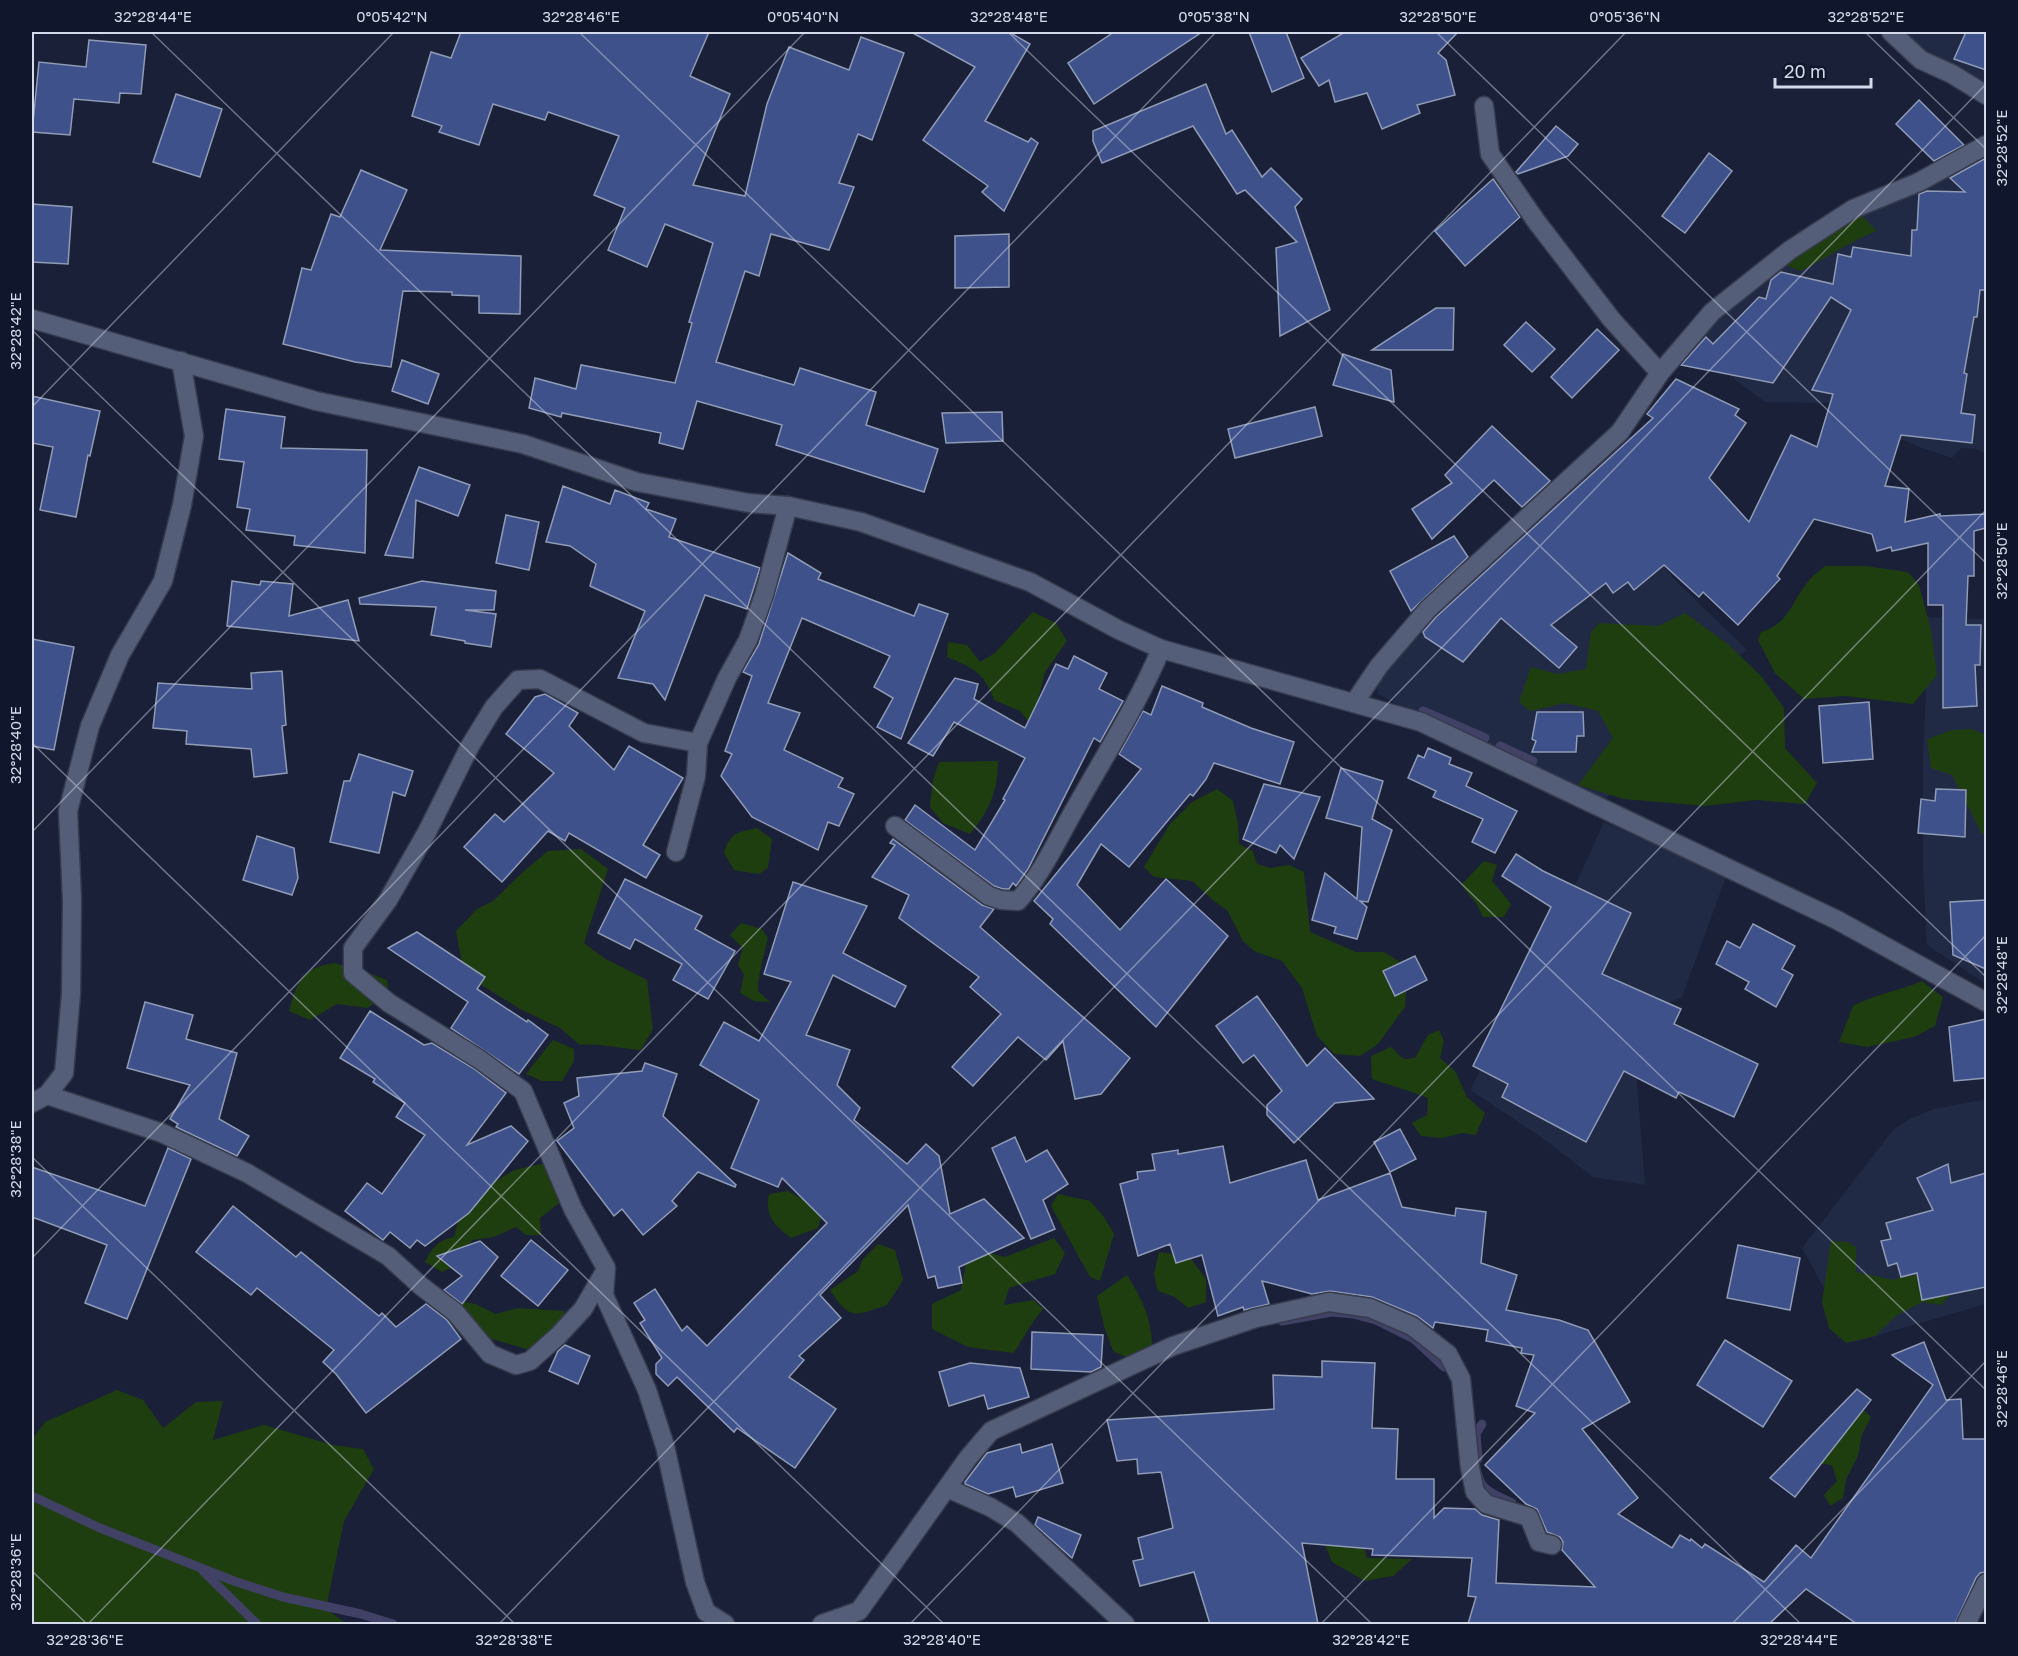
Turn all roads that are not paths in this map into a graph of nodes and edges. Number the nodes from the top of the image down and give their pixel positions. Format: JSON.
{"nodes":[{"id":1,"x":1892,"y":32,"type":"edge"},
{"id":2,"x":1986,"y":94,"type":"edge"},
{"id":3,"x":1485,"y":106,"type":"dead end"},
{"id":4,"x":1986,"y":145,"type":"edge"},
{"id":5,"x":32,"y":319,"type":"edge"},
{"id":6,"x":181,"y":361,"type":"junction"},
{"id":7,"x":1660,"y":374,"type":"junction"},
{"id":8,"x":788,"y":506,"type":"junction"},
{"id":9,"x":1161,"y":649,"type":"junction"},
{"id":10,"x":1354,"y":704,"type":"junction"},
{"id":11,"x":698,"y":743,"type":"junction"},
{"id":12,"x":895,"y":826,"type":"dead end"},
{"id":13,"x":676,"y":852,"type":"dead end"},
{"id":14,"x":1986,"y":1002,"type":"edge"},
{"id":15,"x":39,"y":1099,"type":"edge"},
{"id":16,"x":606,"y":1268,"type":"junction"},
{"id":17,"x":947,"y":1488,"type":"junction"},
{"id":18,"x":1552,"y":1545,"type":"dead end"},
{"id":19,"x":1986,"y":1583,"type":"edge"},
{"id":20,"x":725,"y":1624,"type":"edge"},
{"id":21,"x":822,"y":1624,"type":"edge"},
{"id":22,"x":1125,"y":1624,"type":"edge"},
{"id":23,"x":1966,"y":1624,"type":"edge"}],
"edges":[{"from":1,"to":2,"type":"street"},
{"from":3,"to":7,"type":"street"},
{"from":4,"to":7,"type":"street"},
{"from":5,"to":6,"type":"street"},
{"from":6,"to":8,"type":"street"},
{"from":6,"to":15,"type":"street"},
{"from":7,"to":10,"type":"street"},
{"from":8,"to":9,"type":"street"},
{"from":8,"to":11,"type":"street"},
{"from":9,"to":10,"type":"street"},
{"from":9,"to":12,"type":"street"},
{"from":10,"to":14,"type":"street"},
{"from":11,"to":13,"type":"street"},
{"from":11,"to":16,"type":"street"},
{"from":15,"to":16,"type":"street"},
{"from":16,"to":20,"type":"street"},
{"from":17,"to":18,"type":"street"},
{"from":17,"to":21,"type":"street"},
{"from":17,"to":22,"type":"street"},
{"from":19,"to":23,"type":"street"}]}
